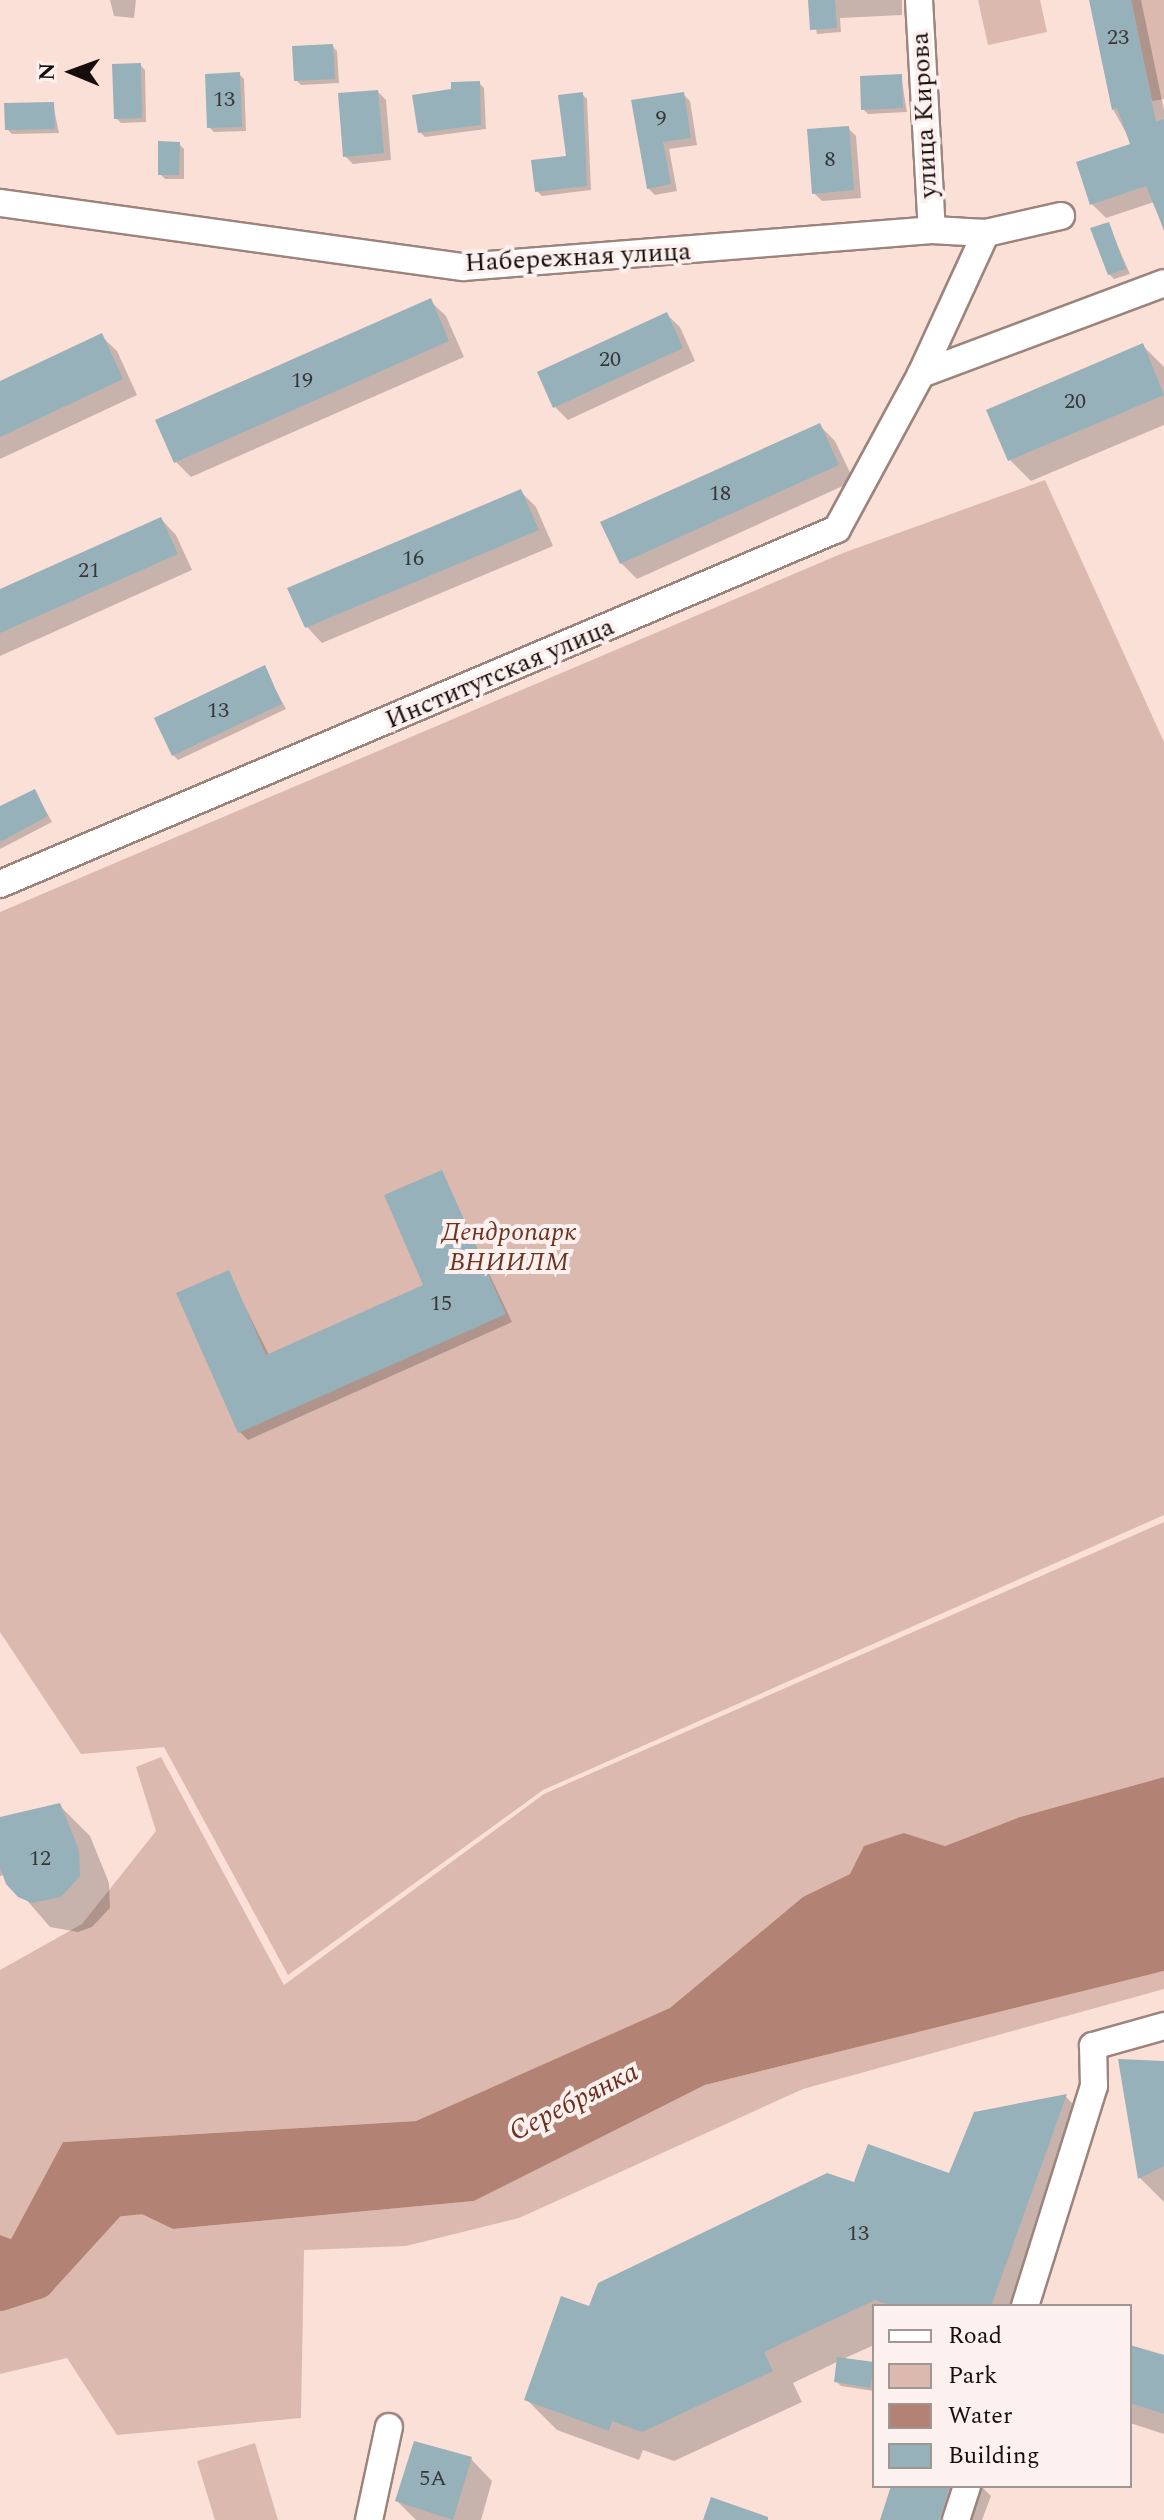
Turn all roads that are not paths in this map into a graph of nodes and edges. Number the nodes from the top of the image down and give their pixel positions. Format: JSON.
{"nodes":[{"id":1,"x":919,"y":0,"type":"edge"},
{"id":2,"x":0,"y":203,"type":"edge"},
{"id":3,"x":1061,"y":216,"type":"dead end"},
{"id":4,"x":932,"y":230,"type":"junction"},
{"id":5,"x":986,"y":233,"type":"junction"},
{"id":6,"x":1164,"y":283,"type":"edge"},
{"id":7,"x":921,"y":374,"type":"junction"},
{"id":8,"x":0,"y":884,"type":"edge"},
{"id":9,"x":1164,"y":2026,"type":"edge"},
{"id":10,"x":1026,"y":2304,"type":"edge"},
{"id":11,"x":389,"y":2427,"type":"dead end"},
{"id":12,"x":966,"y":2488,"type":"edge"},
{"id":13,"x":369,"y":2520,"type":"edge"},
{"id":14,"x":956,"y":2520,"type":"edge"}],
"edges":[{"from":1,"to":4,"type":"street","name":"улица Кирова"},
{"from":2,"to":4,"type":"street","name":"Набережная улица"},
{"from":3,"to":5,"type":"street","name":"Набережная улица"},
{"from":4,"to":5,"type":"street","name":"Набережная улица"},
{"from":5,"to":7,"type":"street","name":"Институтская улица"},
{"from":6,"to":7,"type":"street"},
{"from":7,"to":8,"type":"street","name":"Институтская улица"},
{"from":9,"to":10,"type":"street"},
{"from":11,"to":13,"type":"street"},
{"from":12,"to":14,"type":"street"}]}
